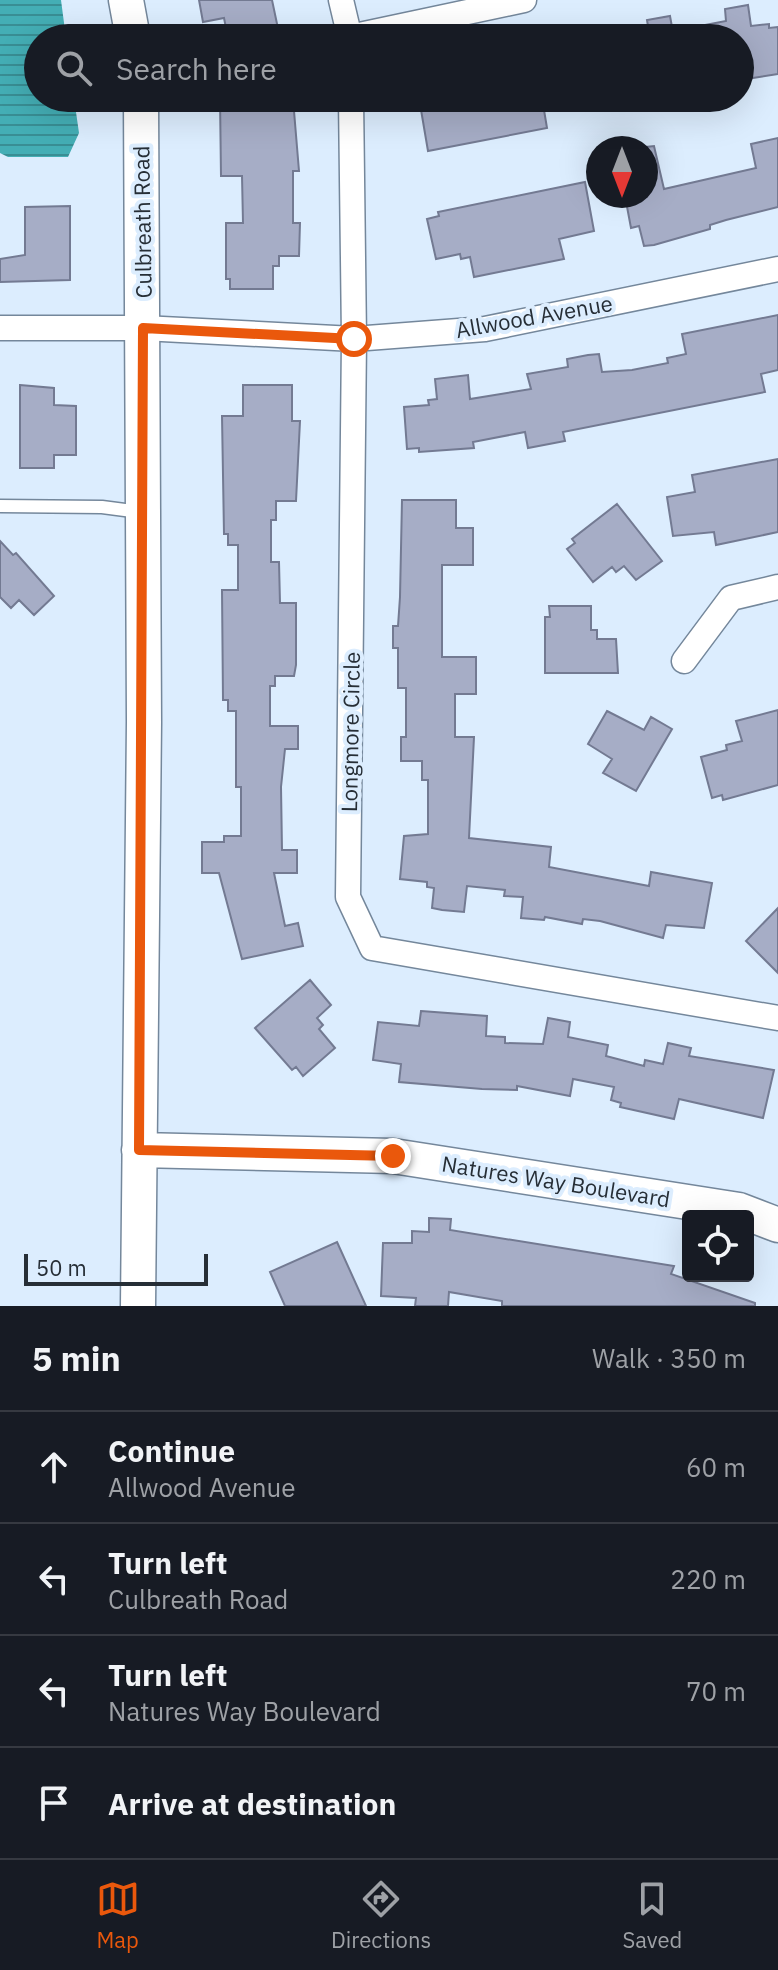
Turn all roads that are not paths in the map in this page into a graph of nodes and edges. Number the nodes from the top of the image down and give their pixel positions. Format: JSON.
{"nodes":[{"id":1,"x":126,"y":0,"type":"edge"},
{"id":2,"x":341,"y":0,"type":"edge"},
{"id":3,"x":524,"y":0,"type":"edge"},
{"id":4,"x":130,"y":24,"type":"edge"},
{"id":5,"x":347,"y":24,"type":"edge"},
{"id":6,"x":414,"y":24,"type":"edge"},
{"id":7,"x":141,"y":112,"type":"edge"},
{"id":8,"x":351,"y":112,"type":"edge"},
{"id":9,"x":778,"y":269,"type":"edge"},
{"id":10,"x":0,"y":328,"type":"edge"},
{"id":11,"x":143,"y":328,"type":"junction"},
{"id":12,"x":354,"y":339,"type":"junction"},
{"id":13,"x":0,"y":506,"type":"edge"},
{"id":14,"x":143,"y":512,"type":"junction"},
{"id":15,"x":778,"y":587,"type":"edge"},
{"id":16,"x":684,"y":661,"type":"dead end"},
{"id":17,"x":778,"y":1018,"type":"edge"},
{"id":18,"x":139,"y":1150,"type":"junction"},
{"id":19,"x":778,"y":1225,"type":"edge"},
{"id":20,"x":138,"y":1306,"type":"edge"}],
"edges":[{"from":1,"to":4,"type":"street"},
{"from":2,"to":5,"type":"street"},
{"from":3,"to":6,"type":"street"},
{"from":7,"to":11,"type":"street","name":"Culbreath Road"},
{"from":8,"to":12,"type":"street","name":"Longmore Circle"},
{"from":9,"to":12,"type":"street","name":"Allwood Avenue"},
{"from":10,"to":11,"type":"street","name":"Allwood Avenue"},
{"from":11,"to":12,"type":"street","name":"Allwood Avenue"},
{"from":11,"to":14,"type":"street","name":"Culbreath Road"},
{"from":12,"to":17,"type":"street","name":"Longmore Circle"},
{"from":13,"to":14,"type":"lane"},
{"from":14,"to":18,"type":"street","name":"Culbreath Road"},
{"from":15,"to":16,"type":"street"},
{"from":18,"to":19,"type":"street","name":"Natures Way Boulevard"},
{"from":18,"to":20,"type":"street","name":"Culbreath Road"}]}
